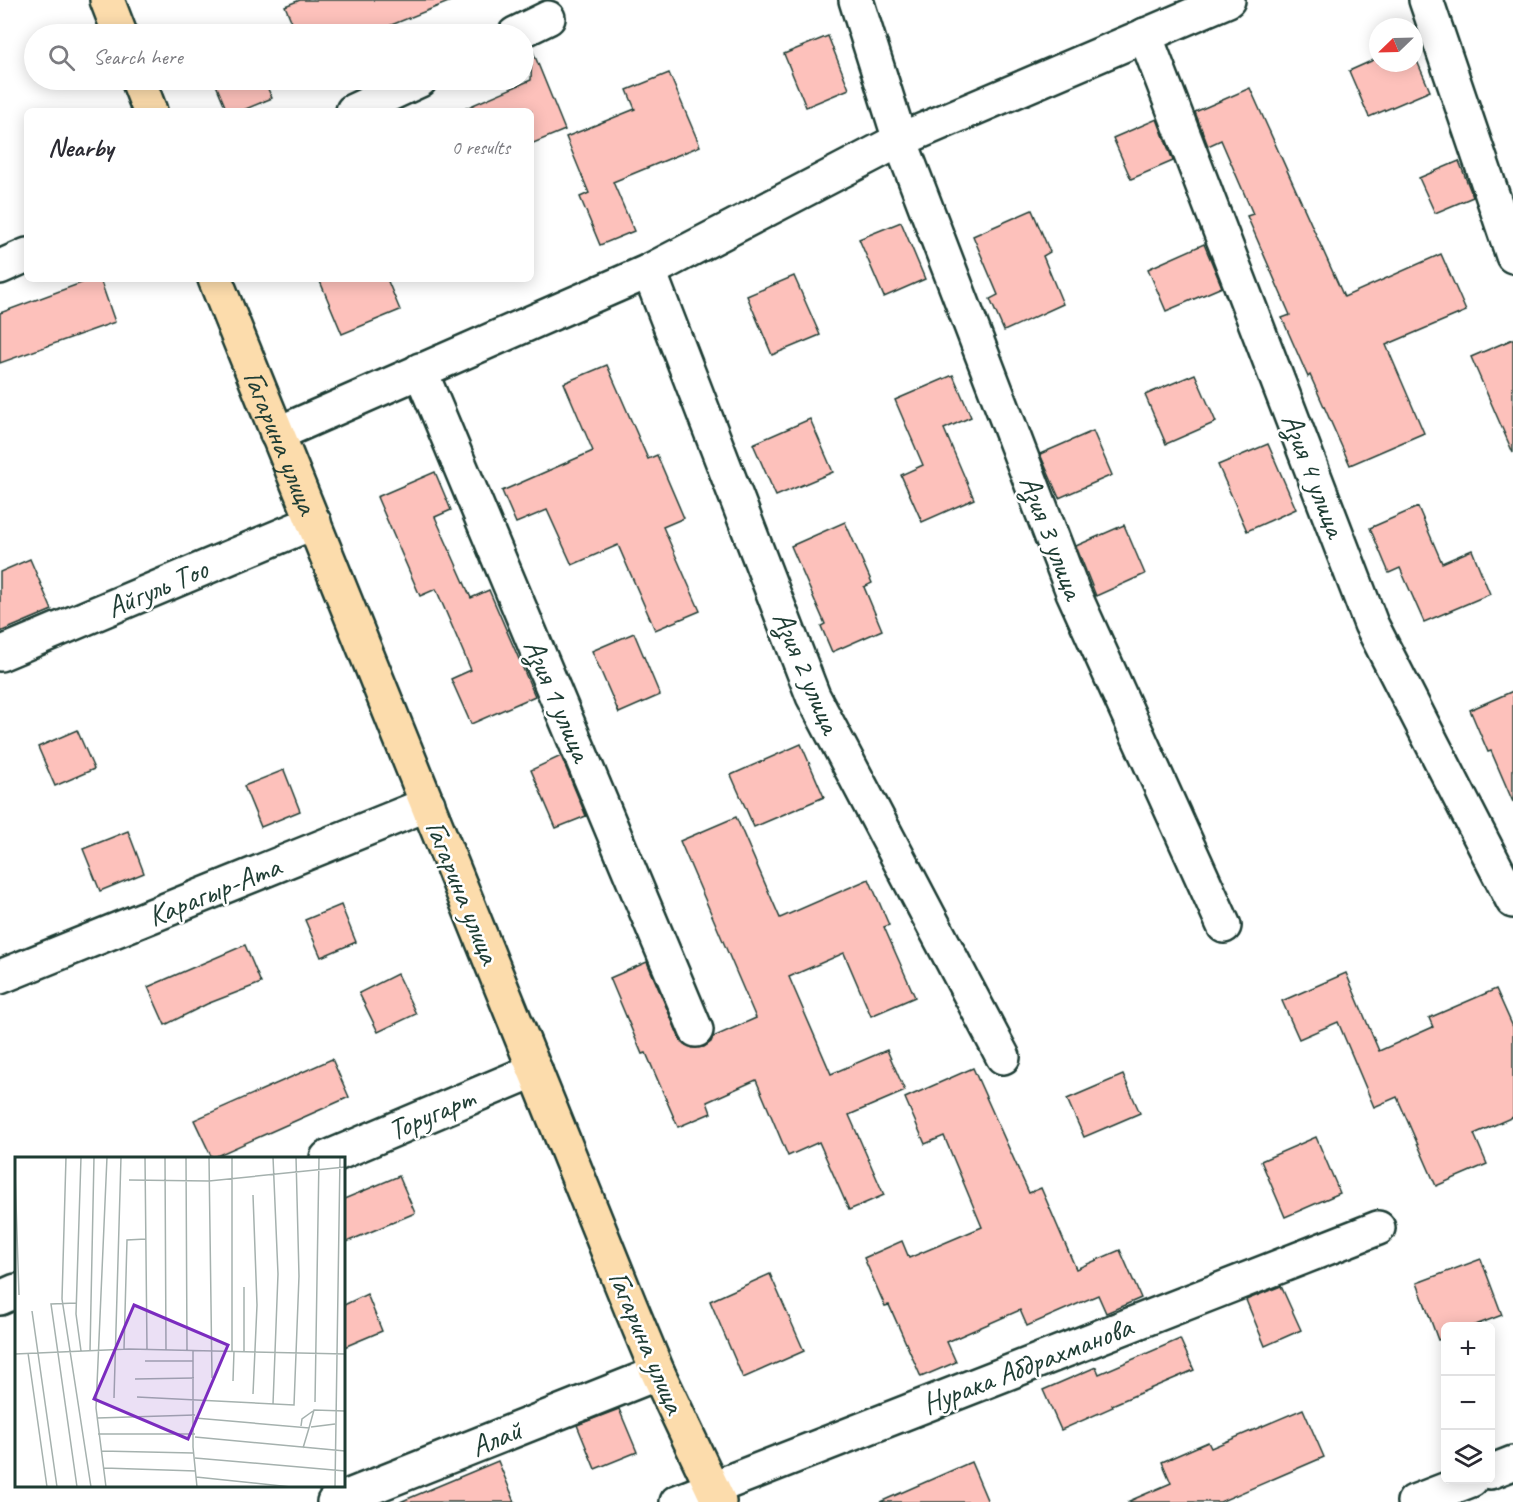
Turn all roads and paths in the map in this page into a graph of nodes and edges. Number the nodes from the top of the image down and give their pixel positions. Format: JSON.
{"nodes":[{"id":1,"x":107,"y":0,"type":"edge"},
{"id":2,"x":855,"y":0,"type":"edge"},
{"id":3,"x":1228,"y":0,"type":"edge"},
{"id":4,"x":1426,"y":0,"type":"edge"},
{"id":5,"x":1179,"y":10,"type":"edge"},
{"id":6,"x":548,"y":18,"type":"dead end"},
{"id":7,"x":116,"y":24,"type":"edge"},
{"id":8,"x":534,"y":25,"type":"edge"},
{"id":9,"x":1145,"y":35,"type":"junction"},
{"id":10,"x":142,"y":90,"type":"edge"},
{"id":11,"x":398,"y":90,"type":"edge"},
{"id":12,"x":149,"y":108,"type":"edge"},
{"id":13,"x":359,"y":108,"type":"edge"},
{"id":14,"x":900,"y":140,"type":"junction"},
{"id":15,"x":1513,"y":255,"type":"edge"},
{"id":16,"x":24,"y":256,"type":"edge"},
{"id":17,"x":0,"y":267,"type":"edge"},
{"id":18,"x":649,"y":271,"type":"junction"},
{"id":19,"x":217,"y":282,"type":"edge"},
{"id":20,"x":420,"y":370,"type":"junction"},
{"id":21,"x":277,"y":434,"type":"junction"},
{"id":22,"x":314,"y":522,"type":"junction"},
{"id":23,"x":0,"y":654,"type":"edge"},
{"id":24,"x":428,"y":804,"type":"junction"},
{"id":25,"x":1513,"y":901,"type":"edge"},
{"id":26,"x":1224,"y":926,"type":"dead end"},
{"id":27,"x":0,"y":977,"type":"edge"},
{"id":28,"x":696,"y":1030,"type":"dead end"},
{"id":29,"x":1003,"y":1057,"type":"dead end"},
{"id":30,"x":535,"y":1070,"type":"junction"},
{"id":31,"x":329,"y":1157,"type":"edge"},
{"id":32,"x":1378,"y":1228,"type":"dead end"},
{"id":33,"x":15,"y":1291,"type":"edge"},
{"id":34,"x":0,"y":1298,"type":"edge"},
{"id":35,"x":658,"y":1373,"type":"junction"},
{"id":36,"x":1513,"y":1463,"type":"edge"},
{"id":37,"x":1495,"y":1470,"type":"edge"},
{"id":38,"x":1459,"y":1484,"type":"edge"},
{"id":39,"x":716,"y":1495,"type":"edge"},
{"id":40,"x":334,"y":1502,"type":"edge"},
{"id":41,"x":677,"y":1502,"type":"edge"},
{"id":42,"x":1414,"y":1502,"type":"edge"}],
"edges":[{"from":1,"to":7,"type":"main road"},
{"from":2,"to":14,"type":"street","name":"Азия 3 улица"},
{"from":3,"to":5,"type":"street"},
{"from":4,"to":15,"type":"street"},
{"from":5,"to":9,"type":"street"},
{"from":6,"to":8,"type":"street"},
{"from":9,"to":14,"type":"street"},
{"from":9,"to":25,"type":"street","name":"Азия 4 улица"},
{"from":10,"to":12,"type":"main road"},
{"from":11,"to":13,"type":"street"},
{"from":14,"to":18,"type":"street"},
{"from":14,"to":26,"type":"street","name":"Азия 3 улица"},
{"from":16,"to":17,"type":"street"},
{"from":18,"to":20,"type":"street"},
{"from":18,"to":29,"type":"street","name":"Азия 2 улица"},
{"from":19,"to":21,"type":"main road","name":"Гагарина улица"},
{"from":20,"to":21,"type":"street"},
{"from":20,"to":28,"type":"street","name":"Азия 1 улица"},
{"from":21,"to":22,"type":"main road","name":"Гагарина улица"},
{"from":22,"to":23,"type":"street","name":"Айгуль Тоо"},
{"from":22,"to":24,"type":"main road","name":"Гагарина улица"},
{"from":24,"to":27,"type":"street","name":"Карагыр-Ата"},
{"from":24,"to":30,"type":"main road","name":"Гагарина улица"},
{"from":30,"to":31,"type":"street","name":"Торугарт"},
{"from":30,"to":35,"type":"main road","name":"Гагарина улица"},
{"from":32,"to":39,"type":"street","name":"Нурака Абдрахманова"},
{"from":33,"to":34,"type":"street"},
{"from":35,"to":39,"type":"main road","name":"Гагарина улица"},
{"from":35,"to":40,"type":"street","name":"Алай"},
{"from":36,"to":37,"type":"street"},
{"from":38,"to":42,"type":"street"},
{"from":39,"to":41,"type":"street","name":"Нурака Абдрахманова"}]}
